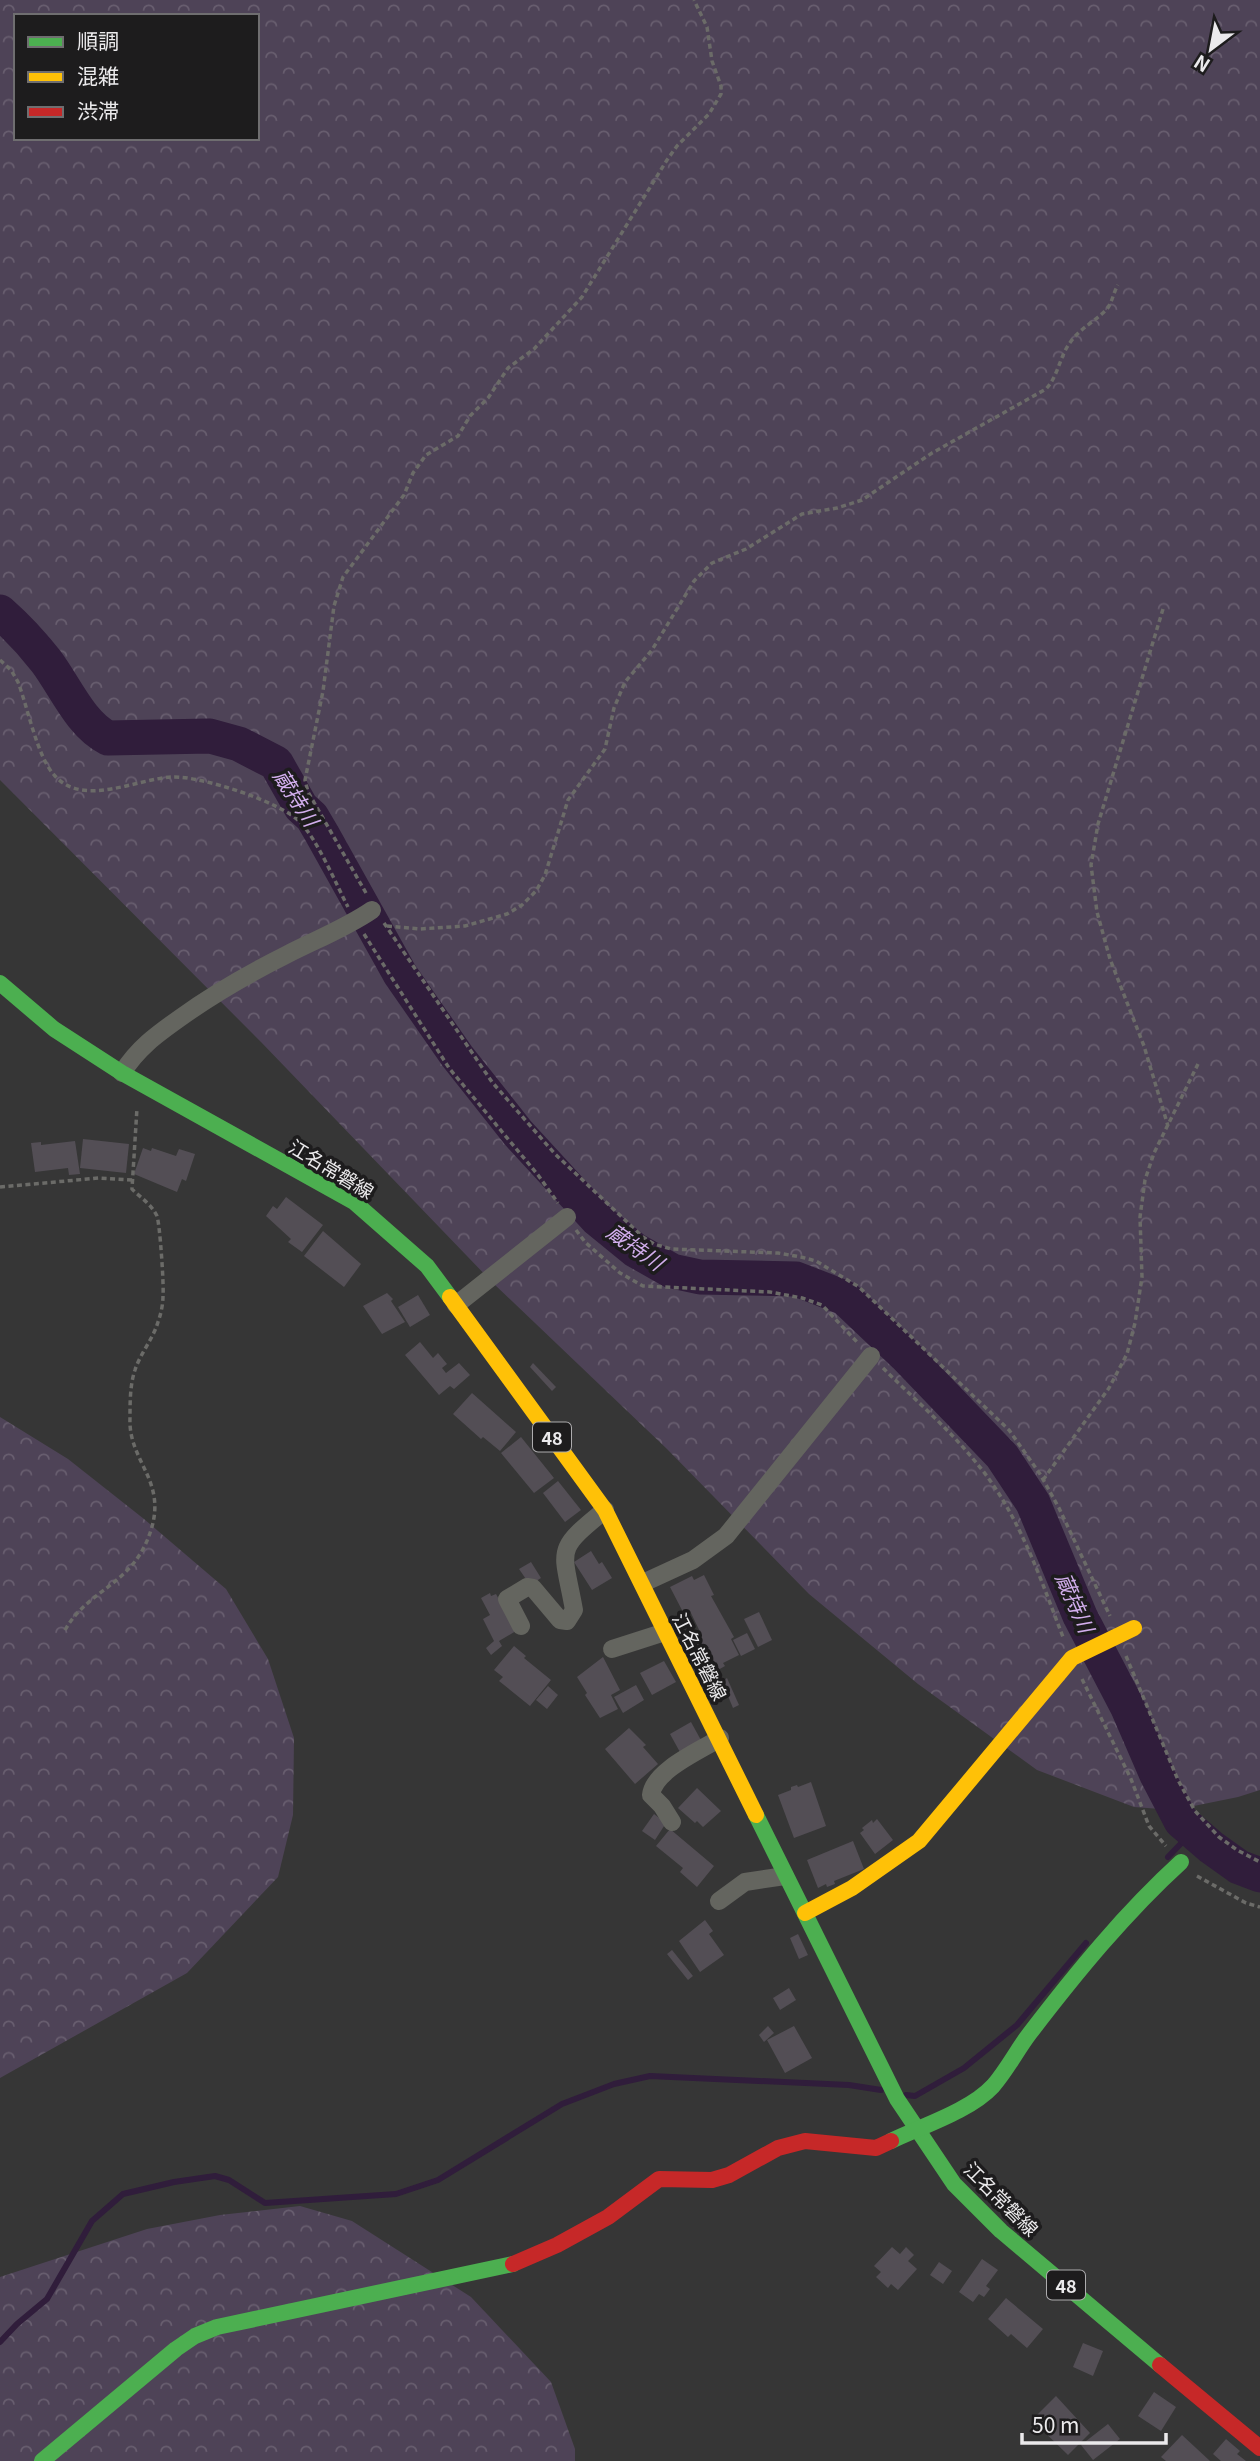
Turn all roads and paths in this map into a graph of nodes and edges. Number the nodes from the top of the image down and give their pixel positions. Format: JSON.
{"nodes":[{"id":1,"x":694,"y":0,"type":"edge"},
{"id":2,"x":1118,"y":285,"type":"dead end"},
{"id":3,"x":1163,"y":609,"type":"dead end"},
{"id":4,"x":0,"y":660,"type":"edge"},
{"id":5,"x":372,"y":910,"type":"junction"},
{"id":6,"x":356,"y":921,"type":"junction"},
{"id":7,"x":387,"y":926,"type":"junction"},
{"id":8,"x":0,"y":983,"type":"edge"},
{"id":9,"x":1198,"y":1064,"type":"dead end"},
{"id":10,"x":122,"y":1073,"type":"junction"},
{"id":11,"x":143,"y":1086,"type":"junction"},
{"id":12,"x":1168,"y":1126,"type":"junction"},
{"id":13,"x":132,"y":1180,"type":"junction"},
{"id":14,"x":0,"y":1187,"type":"edge"},
{"id":15,"x":567,"y":1217,"type":"junction"},
{"id":16,"x":456,"y":1305,"type":"junction"},
{"id":17,"x":871,"y":1356,"type":"junction"},
{"id":18,"x":1043,"y":1480,"type":"junction"},
{"id":19,"x":605,"y":1510,"type":"junction"},
{"id":20,"x":643,"y":1583,"type":"junction"},
{"id":21,"x":522,"y":1626,"type":"dead end"},
{"id":22,"x":1134,"y":1628,"type":"dead end"},
{"id":23,"x":65,"y":1630,"type":"dead end"},
{"id":24,"x":665,"y":1632,"type":"junction"},
{"id":25,"x":1118,"y":1635,"type":"junction"},
{"id":26,"x":612,"y":1649,"type":"dead end"},
{"id":27,"x":1072,"y":1658,"type":"junction"},
{"id":28,"x":720,"y":1738,"type":"junction"},
{"id":29,"x":672,"y":1822,"type":"dead end"},
{"id":30,"x":1181,"y":1862,"type":"junction"},
{"id":31,"x":1260,"y":1862,"type":"edge"},
{"id":32,"x":785,"y":1876,"type":"junction"},
{"id":33,"x":719,"y":1901,"type":"dead end"},
{"id":34,"x":1260,"y":1907,"type":"edge"},
{"id":35,"x":805,"y":1913,"type":"junction"},
{"id":36,"x":916,"y":2128,"type":"junction"},
{"id":37,"x":1260,"y":2448,"type":"edge"},
{"id":38,"x":42,"y":2461,"type":"edge"}],
"edges":[{"from":1,"to":5,"type":"path"},
{"from":2,"to":7,"type":"path"},
{"from":3,"to":12,"type":"path"},
{"from":4,"to":6,"type":"path"},
{"from":5,"to":6,"type":"street"},
{"from":5,"to":7,"type":"path"},
{"from":6,"to":10,"type":"street"},
{"from":6,"to":15,"type":"path"},
{"from":7,"to":18,"type":"path"},
{"from":8,"to":10,"type":"main road","name":"江名常磐線","number":"48"},
{"from":9,"to":12,"type":"path"},
{"from":10,"to":11,"type":"main road","name":"江名常磐線","number":"48"},
{"from":11,"to":13,"type":"path"},
{"from":11,"to":16,"type":"main road","name":"江名常磐線","number":"48"},
{"from":12,"to":18,"type":"path"},
{"from":13,"to":14,"type":"path"},
{"from":13,"to":23,"type":"path"},
{"from":15,"to":16,"type":"street"},
{"from":15,"to":17,"type":"path"},
{"from":16,"to":19,"type":"main road","name":"江名常磐線","number":"48"},
{"from":17,"to":20,"type":"street"},
{"from":17,"to":27,"type":"path"},
{"from":18,"to":25,"type":"path"},
{"from":19,"to":20,"type":"main road","name":"江名常磐線","number":"48"},
{"from":19,"to":21,"type":"street"},
{"from":20,"to":24,"type":"main road","name":"江名常磐線","number":"48"},
{"from":22,"to":25,"type":"main road"},
{"from":24,"to":26,"type":"street"},
{"from":24,"to":28,"type":"main road","name":"江名常磐線","number":"48"},
{"from":25,"to":27,"type":"main road"},
{"from":25,"to":31,"type":"path"},
{"from":27,"to":30,"type":"path"},
{"from":27,"to":35,"type":"main road"},
{"from":28,"to":29,"type":"street"},
{"from":28,"to":32,"type":"main road","name":"江名常磐線","number":"48"},
{"from":30,"to":34,"type":"path"},
{"from":30,"to":36,"type":"main road"},
{"from":32,"to":33,"type":"street"},
{"from":32,"to":35,"type":"main road","name":"江名常磐線","number":"48"},
{"from":35,"to":36,"type":"main road","name":"江名常磐線","number":"48"},
{"from":36,"to":37,"type":"main road","name":"江名常磐線","number":"48"},
{"from":36,"to":38,"type":"main road"}]}
